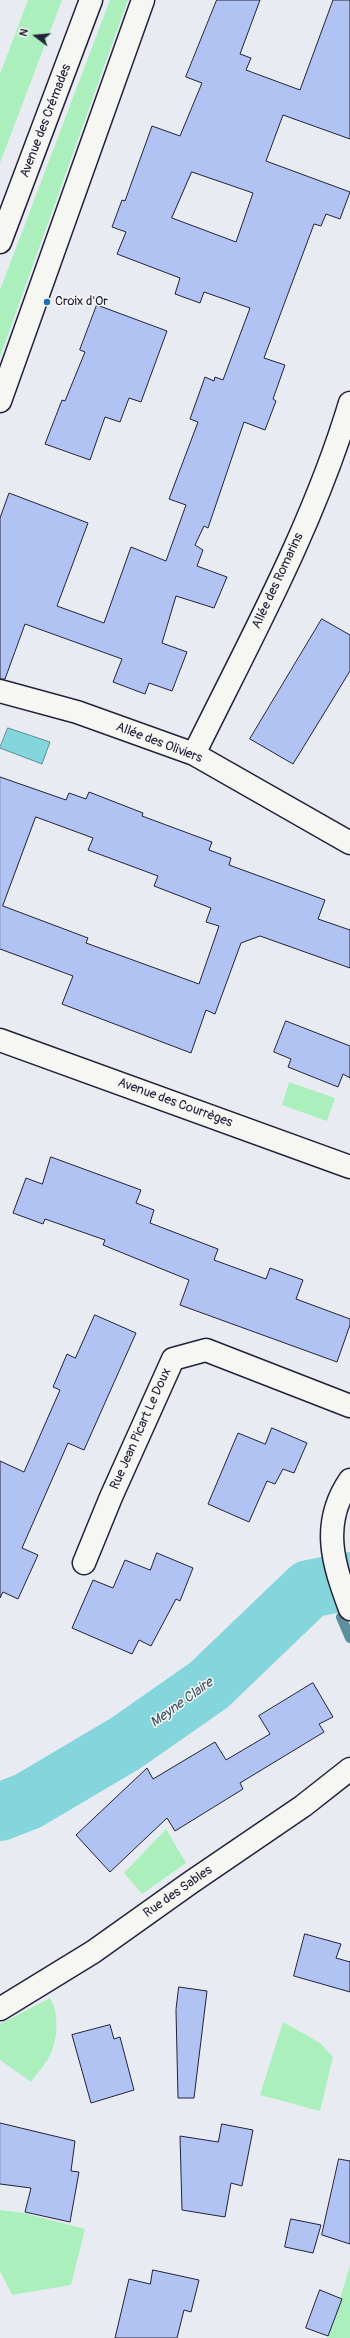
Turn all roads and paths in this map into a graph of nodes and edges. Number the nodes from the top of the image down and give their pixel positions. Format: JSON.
{"nodes":[{"id":1,"x":91,"y":0,"type":"edge"},
{"id":2,"x":143,"y":0,"type":"edge"},
{"id":3,"x":0,"y":242,"type":"edge"},
{"id":4,"x":0,"y":401,"type":"edge"},
{"id":5,"x":350,"y":403,"type":"edge"},
{"id":6,"x":0,"y":691,"type":"edge"},
{"id":7,"x":194,"y":754,"type":"junction"},
{"id":8,"x":350,"y":843,"type":"edge"},
{"id":9,"x":0,"y":1040,"type":"edge"},
{"id":10,"x":350,"y":1166,"type":"edge"},
{"id":11,"x":350,"y":1406,"type":"edge"},
{"id":12,"x":350,"y":1480,"type":"edge"},
{"id":13,"x":84,"y":1563,"type":"dead end"},
{"id":14,"x":350,"y":1608,"type":"edge"},
{"id":15,"x":350,"y":1769,"type":"edge"},
{"id":16,"x":0,"y":2008,"type":"edge"}],
"edges":[{"from":1,"to":3,"type":"street","name":"Avenue des Crémades"},
{"from":2,"to":4,"type":"street"},
{"from":5,"to":7,"type":"street","name":"Allée des Romarins"},
{"from":6,"to":7,"type":"street","name":"Allée des Oliviers"},
{"from":7,"to":8,"type":"street","name":"Allée des Oliviers"},
{"from":9,"to":10,"type":"street","name":"Avenue des Courrèges"},
{"from":11,"to":13,"type":"street","name":"Rue Jean Picart Le Doux"},
{"from":12,"to":14,"type":"street"},
{"from":15,"to":16,"type":"street","name":"Rue des Sables"}]}
